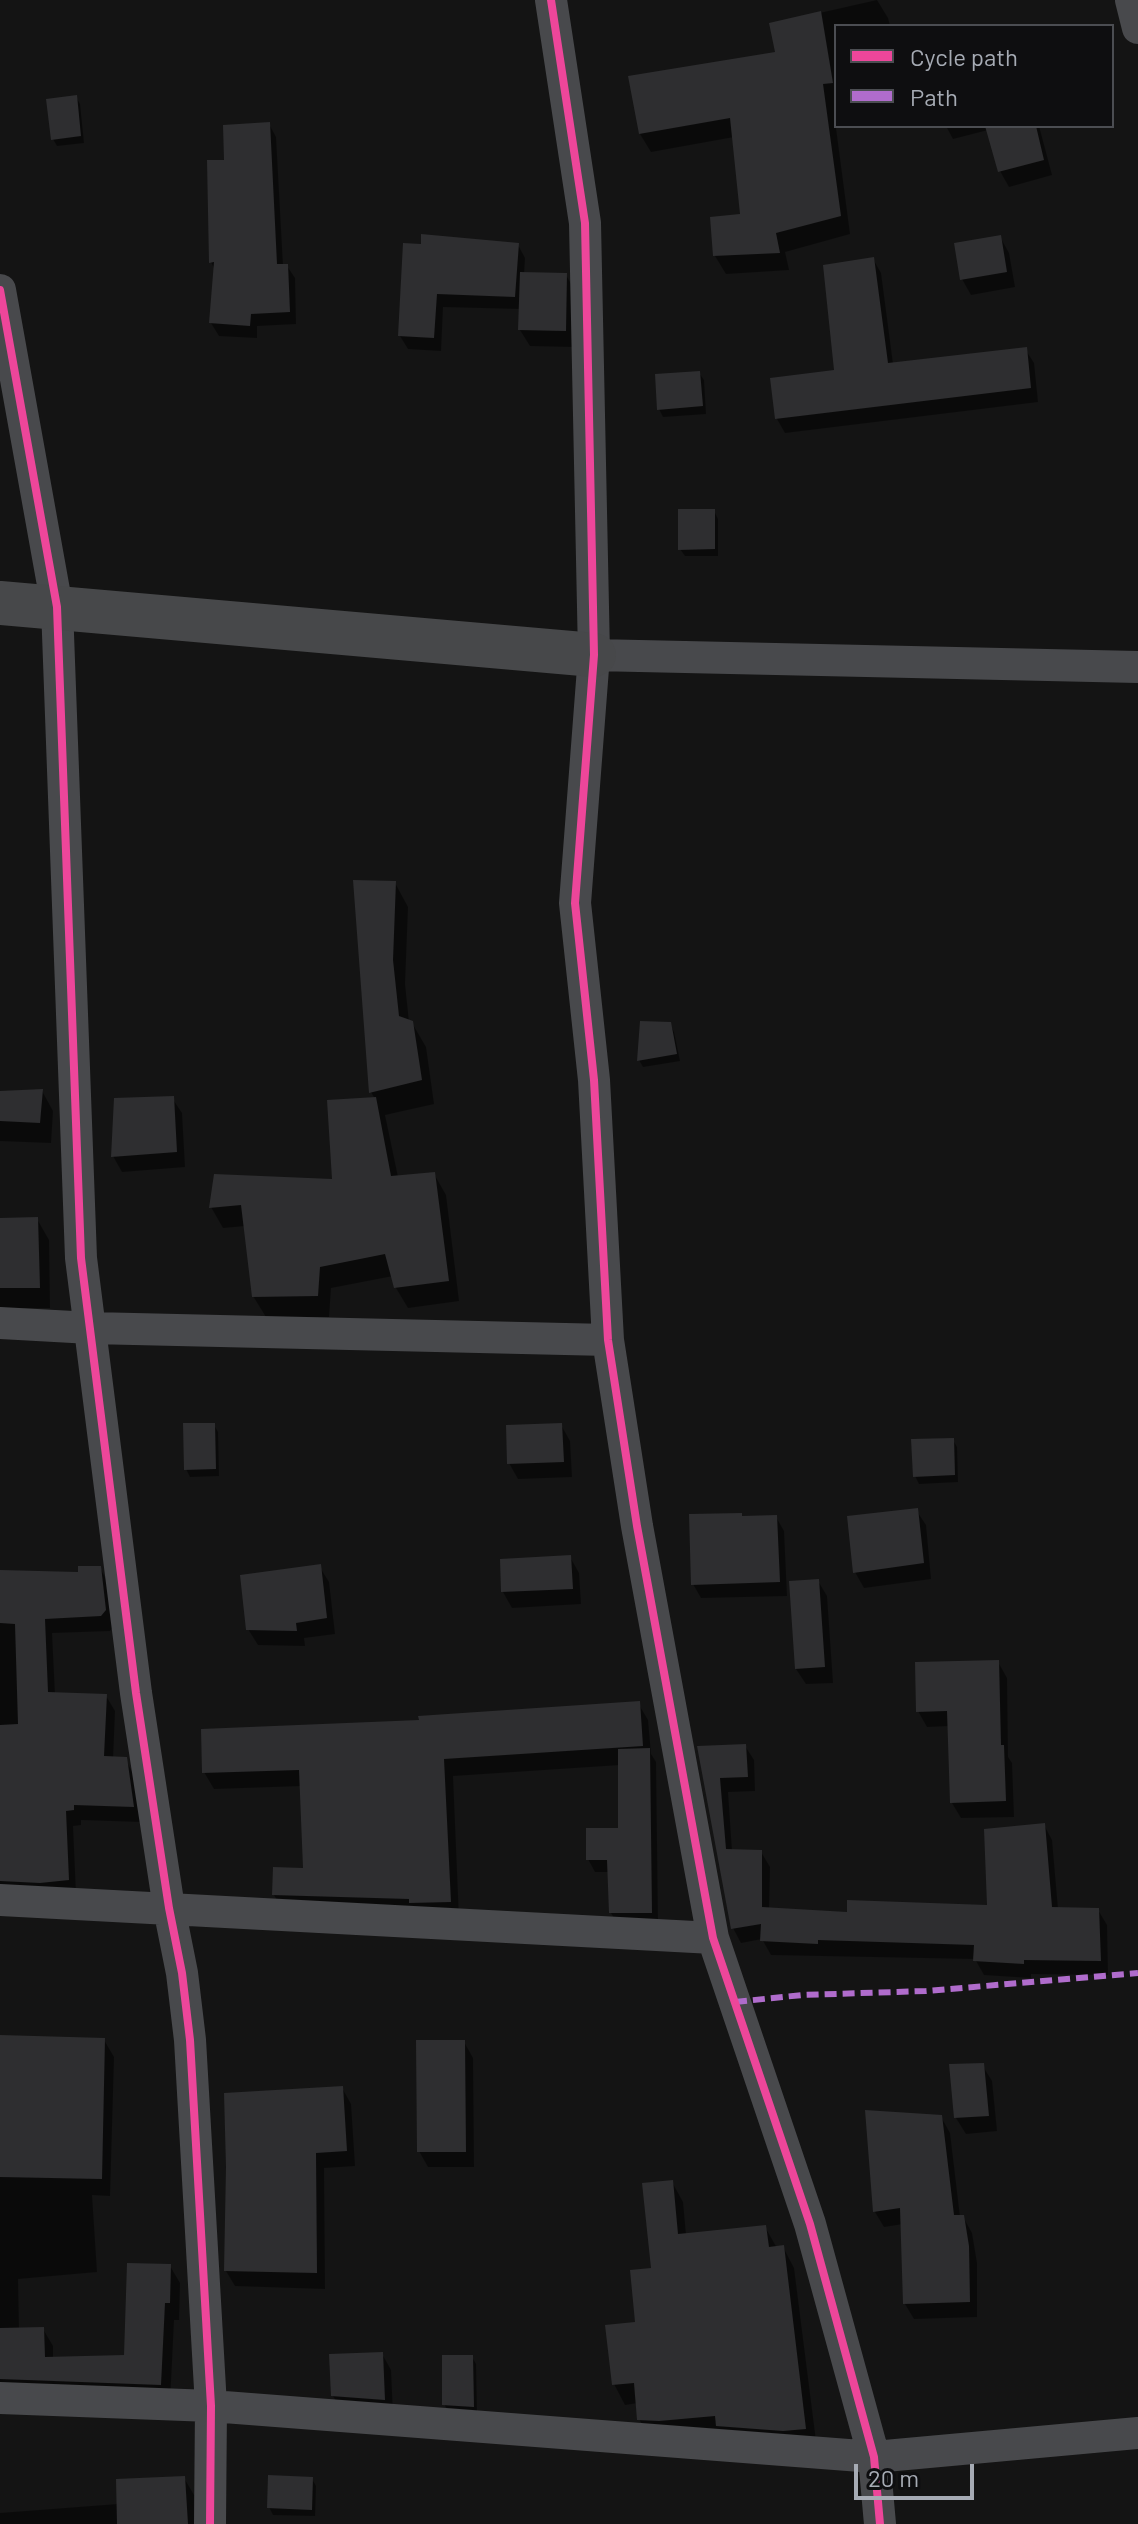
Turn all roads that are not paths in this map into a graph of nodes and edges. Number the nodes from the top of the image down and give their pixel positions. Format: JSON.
{"nodes":[{"id":1,"x":551,"y":0,"type":"edge"},
{"id":2,"x":1131,"y":0,"type":"edge"},
{"id":3,"x":1138,"y":28,"type":"edge"},
{"id":4,"x":0,"y":290,"type":"edge"},
{"id":5,"x":0,"y":603,"type":"edge"},
{"id":6,"x":57,"y":607,"type":"junction"},
{"id":7,"x":594,"y":655,"type":"junction"},
{"id":8,"x":1138,"y":667,"type":"edge"},
{"id":9,"x":0,"y":1323,"type":"edge"},
{"id":10,"x":91,"y":1328,"type":"junction"},
{"id":11,"x":608,"y":1340,"type":"junction"},
{"id":12,"x":0,"y":1900,"type":"edge"},
{"id":13,"x":169,"y":1908,"type":"junction"},
{"id":14,"x":713,"y":1938,"type":"junction"},
{"id":15,"x":0,"y":2398,"type":"edge"},
{"id":16,"x":211,"y":2406,"type":"junction"},
{"id":17,"x":1138,"y":2433,"type":"edge"},
{"id":18,"x":874,"y":2457,"type":"junction"},
{"id":19,"x":210,"y":2524,"type":"edge"},
{"id":20,"x":880,"y":2524,"type":"edge"}],
"edges":[{"from":1,"to":7,"type":"street"},
{"from":2,"to":3,"type":"street"},
{"from":4,"to":6,"type":"street"},
{"from":5,"to":6,"type":"street"},
{"from":6,"to":7,"type":"street"},
{"from":6,"to":10,"type":"street"},
{"from":7,"to":8,"type":"street"},
{"from":7,"to":11,"type":"street"},
{"from":9,"to":10,"type":"street"},
{"from":10,"to":11,"type":"street"},
{"from":10,"to":13,"type":"street"},
{"from":11,"to":14,"type":"street"},
{"from":12,"to":13,"type":"street"},
{"from":13,"to":14,"type":"street"},
{"from":13,"to":16,"type":"street"},
{"from":14,"to":18,"type":"street"},
{"from":15,"to":16,"type":"street"},
{"from":16,"to":18,"type":"street"},
{"from":16,"to":19,"type":"street"},
{"from":17,"to":18,"type":"street"},
{"from":18,"to":20,"type":"street"}]}
